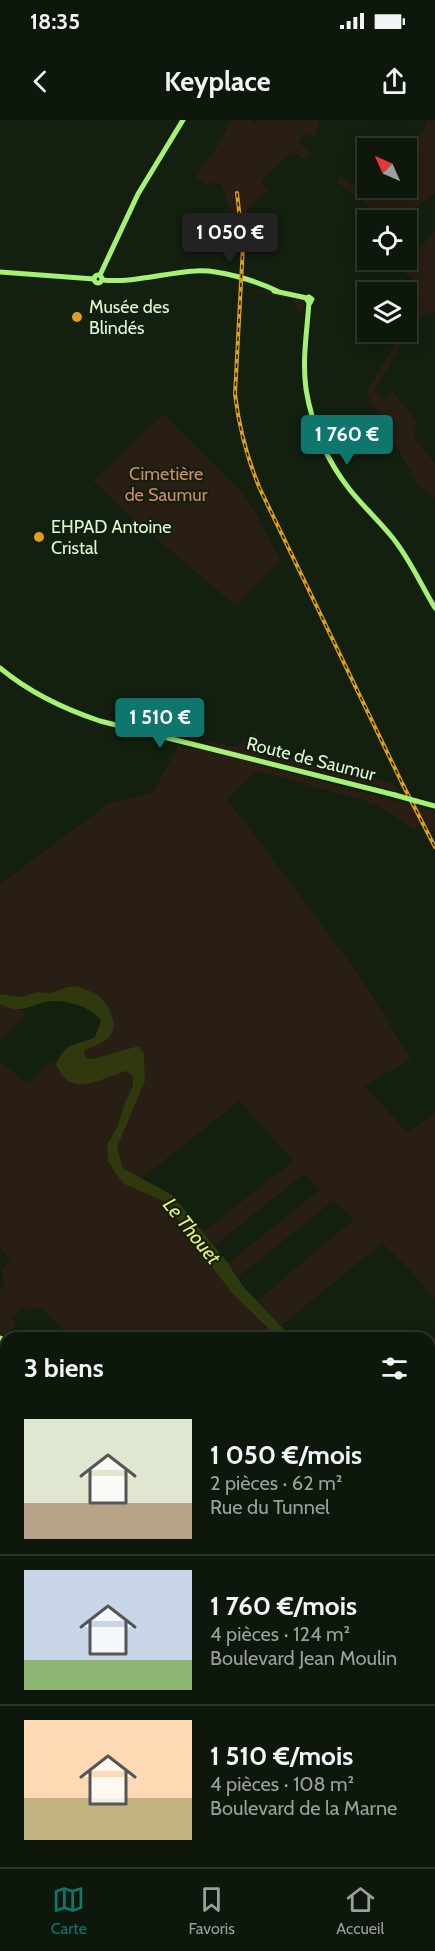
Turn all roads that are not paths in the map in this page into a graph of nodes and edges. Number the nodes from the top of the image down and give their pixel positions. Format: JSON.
{"nodes":[{"id":1,"x":183,"y":120,"type":"edge"},
{"id":2,"x":0,"y":272,"type":"edge"},
{"id":3,"x":101,"y":277,"type":"junction"},
{"id":4,"x":435,"y":608,"type":"edge"},
{"id":5,"x":0,"y":668,"type":"edge"},
{"id":6,"x":435,"y":805,"type":"edge"}],
"edges":[{"from":1,"to":3,"type":"street"},
{"from":2,"to":3,"type":"street"},
{"from":3,"to":4,"type":"street"},
{"from":5,"to":6,"type":"street","name":"Route de Saumur","bridge":true}]}
